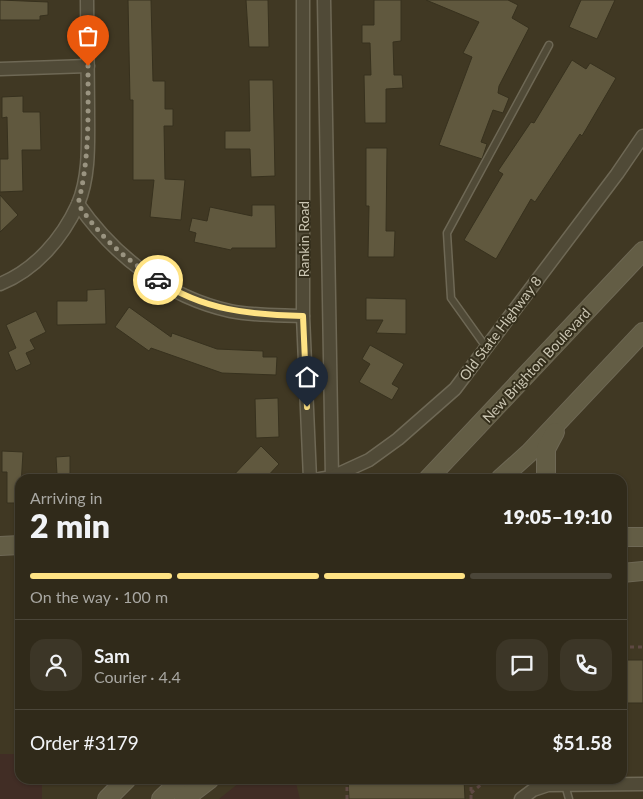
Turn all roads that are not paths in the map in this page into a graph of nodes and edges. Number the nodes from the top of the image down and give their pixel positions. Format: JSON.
{"nodes":[{"id":1,"x":87,"y":0,"type":"edge"},
{"id":2,"x":303,"y":0,"type":"edge"},
{"id":3,"x":324,"y":0,"type":"edge"},
{"id":4,"x":549,"y":45,"type":"dead end"},
{"id":5,"x":88,"y":66,"type":"junction"},
{"id":6,"x":0,"y":69,"type":"edge"},
{"id":7,"x":643,"y":136,"type":"edge"},
{"id":8,"x":78,"y":204,"type":"junction"},
{"id":9,"x":643,"y":251,"type":"edge"},
{"id":10,"x":0,"y":284,"type":"edge"},
{"id":11,"x":303,"y":316,"type":"junction"},
{"id":12,"x":643,"y":332,"type":"edge"},
{"id":13,"x":486,"y":347,"type":"junction"},
{"id":14,"x":562,"y":418,"type":"junction"},
{"id":15,"x":310,"y":474,"type":"edge"},
{"id":16,"x":326,"y":474,"type":"edge"},
{"id":17,"x":336,"y":474,"type":"edge"},
{"id":18,"x":433,"y":474,"type":"edge"},
{"id":19,"x":506,"y":474,"type":"edge"},
{"id":20,"x":546,"y":474,"type":"edge"},
{"id":21,"x":0,"y":546,"type":"edge"},
{"id":22,"x":15,"y":546,"type":"edge"},
{"id":23,"x":627,"y":567,"type":"edge"},
{"id":24,"x":643,"y":567,"type":"edge"},
{"id":25,"x":643,"y":571,"type":"edge"},
{"id":26,"x":627,"y":573,"type":"edge"},
{"id":27,"x":122,"y":784,"type":"edge"},
{"id":28,"x":177,"y":784,"type":"edge"},
{"id":29,"x":204,"y":784,"type":"edge"},
{"id":30,"x":565,"y":784,"type":"junction"},
{"id":31,"x":643,"y":784,"type":"edge"},
{"id":32,"x":106,"y":799,"type":"edge"},
{"id":33,"x":161,"y":799,"type":"edge"},
{"id":34,"x":184,"y":799,"type":"edge"},
{"id":35,"x":520,"y":799,"type":"edge"},
{"id":36,"x":569,"y":799,"type":"edge"}],
"edges":[{"from":1,"to":5,"type":"street"},
{"from":2,"to":11,"type":"street","name":"Rankin Road"},
{"from":3,"to":16,"type":"street","name":"Rankin Road"},
{"from":4,"to":13,"type":"lane"},
{"from":5,"to":6,"type":"street"},
{"from":5,"to":8,"type":"street"},
{"from":7,"to":13,"type":"street","name":"Old State Highway 8"},
{"from":8,"to":10,"type":"street"},
{"from":8,"to":11,"type":"street"},
{"from":9,"to":18,"type":"main road","name":"New Brighton Boulevard"},
{"from":11,"to":15,"type":"street","name":"Rankin Road"},
{"from":12,"to":14,"type":"main road"},
{"from":13,"to":17,"type":"street","name":"Old State Highway 8"},
{"from":14,"to":19,"type":"main road"},
{"from":14,"to":20,"type":"main road"},
{"from":21,"to":22,"type":"main road"},
{"from":23,"to":24,"type":"main road"},
{"from":25,"to":26,"type":"main road"},
{"from":27,"to":32,"type":"main road"},
{"from":28,"to":33,"type":"main road"},
{"from":29,"to":34,"type":"main road"},
{"from":30,"to":31,"type":"street"},
{"from":30,"to":35,"type":"street"},
{"from":30,"to":36,"type":"lane"}]}
